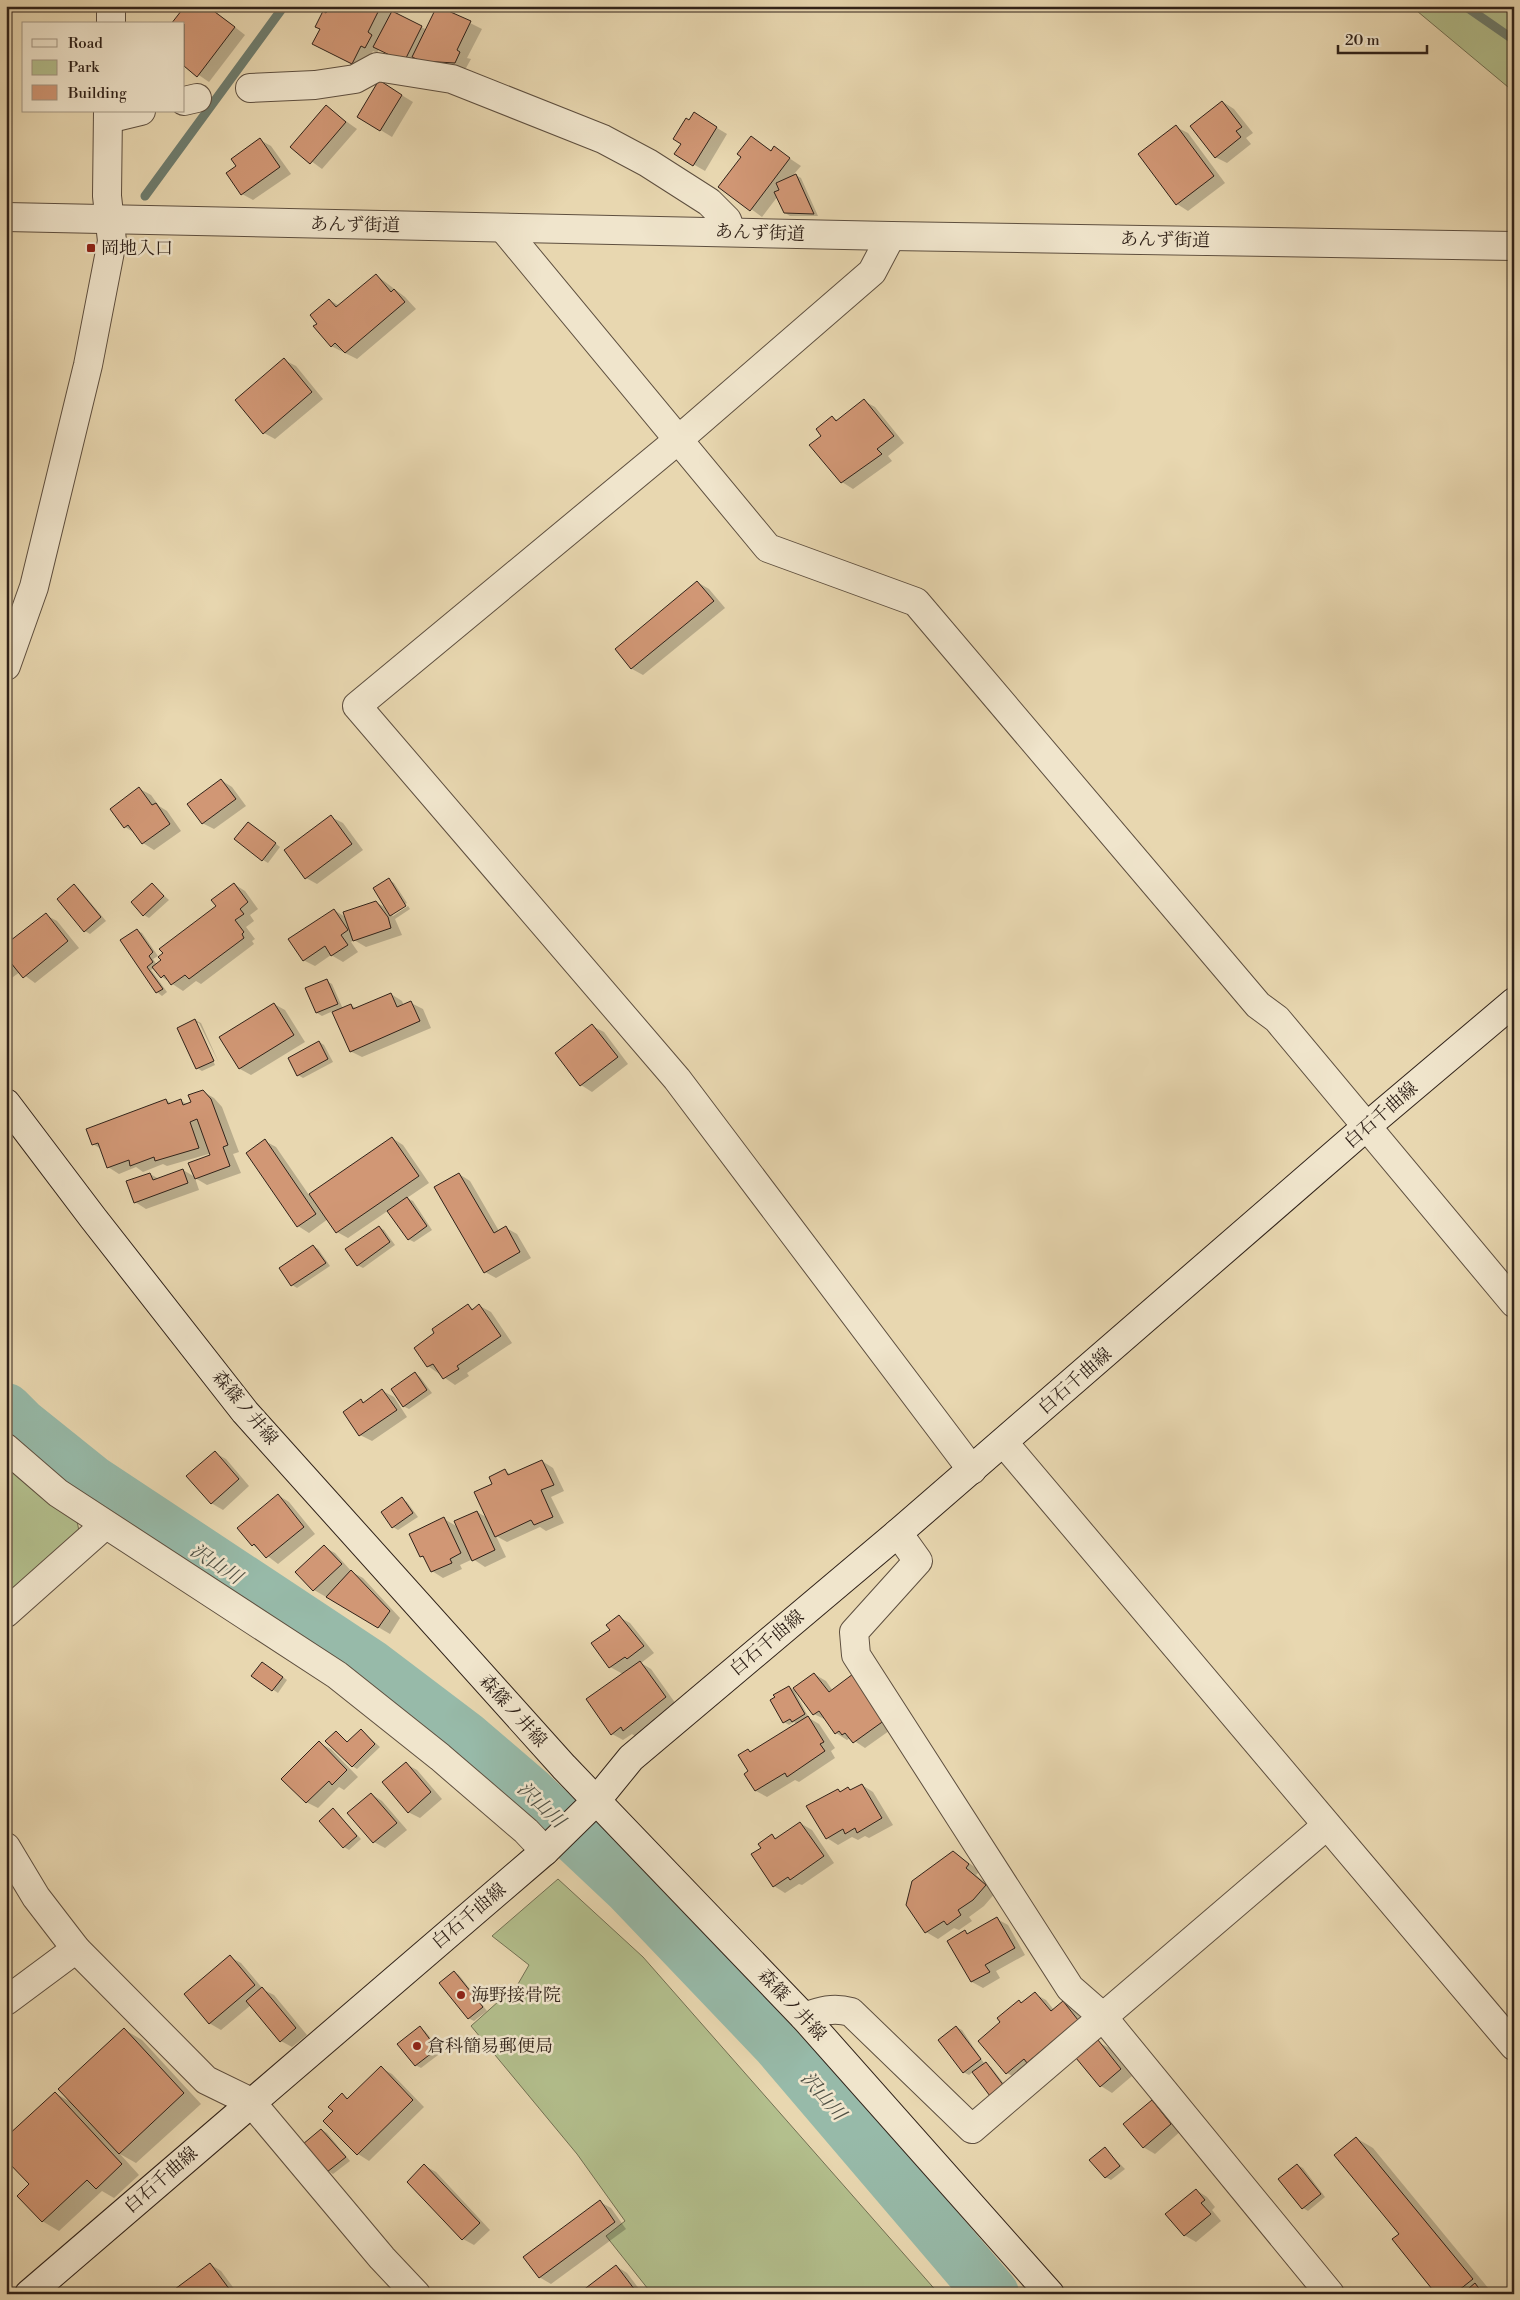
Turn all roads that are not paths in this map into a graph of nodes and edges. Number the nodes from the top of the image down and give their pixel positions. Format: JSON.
{"nodes":[{"id":1,"x":112,"y":6,"type":"edge"},
{"id":2,"x":111,"y":22,"type":"edge"},
{"id":3,"x":250,"y":88,"type":"dead end"},
{"id":4,"x":133,"y":112,"type":"edge"},
{"id":5,"x":108,"y":115,"type":"edge"},
{"id":6,"x":6,"y":217,"type":"edge"},
{"id":7,"x":110,"y":220,"type":"junction"},
{"id":8,"x":504,"y":228,"type":"junction"},
{"id":9,"x":731,"y":231,"type":"junction"},
{"id":10,"x":891,"y":236,"type":"junction"},
{"id":11,"x":1514,"y":246,"type":"edge"},
{"id":12,"x":678,"y":440,"type":"junction"},
{"id":13,"x":6,"y":666,"type":"edge"},
{"id":14,"x":1514,"y":1002,"type":"edge"},
{"id":15,"x":6,"y":1103,"type":"edge"},
{"id":16,"x":1366,"y":1127,"type":"junction"},
{"id":17,"x":1514,"y":1303,"type":"edge"},
{"id":18,"x":1004,"y":1443,"type":"junction"},
{"id":19,"x":6,"y":1448,"type":"edge"},
{"id":20,"x":972,"y":1470,"type":"junction"},
{"id":21,"x":105,"y":1525,"type":"junction"},
{"id":22,"x":898,"y":1533,"type":"junction"},
{"id":23,"x":6,"y":1613,"type":"edge"},
{"id":24,"x":593,"y":1804,"type":"junction"},
{"id":25,"x":1326,"y":1826,"type":"junction"},
{"id":26,"x":6,"y":1847,"type":"edge"},
{"id":27,"x":547,"y":1850,"type":"junction"},
{"id":28,"x":76,"y":1949,"type":"junction"},
{"id":29,"x":6,"y":2001,"type":"edge"},
{"id":30,"x":804,"y":2016,"type":"junction"},
{"id":31,"x":1102,"y":2016,"type":"junction"},
{"id":32,"x":1514,"y":2046,"type":"edge"},
{"id":33,"x":251,"y":2102,"type":"junction"},
{"id":34,"x":29,"y":2294,"type":"edge"},
{"id":35,"x":416,"y":2294,"type":"edge"},
{"id":36,"x":1050,"y":2294,"type":"edge"},
{"id":37,"x":1330,"y":2294,"type":"edge"}],
"edges":[{"from":1,"to":2,"type":"street"},
{"from":3,"to":9,"type":"street"},
{"from":4,"to":5,"type":"street"},
{"from":5,"to":7,"type":"street"},
{"from":6,"to":7,"type":"street","name":"あんず街道"},
{"from":7,"to":8,"type":"street","name":"あんず街道"},
{"from":7,"to":13,"type":"street"},
{"from":8,"to":9,"type":"street","name":"あんず街道"},
{"from":8,"to":12,"type":"street"},
{"from":9,"to":10,"type":"street","name":"あんず街道"},
{"from":10,"to":11,"type":"street","name":"あんず街道"},
{"from":10,"to":12,"type":"street"},
{"from":12,"to":16,"type":"street"},
{"from":12,"to":20,"type":"street"},
{"from":14,"to":16,"type":"street","name":"白石千曲線"},
{"from":15,"to":24,"type":"street","name":"森篠ノ井線"},
{"from":16,"to":17,"type":"street"},
{"from":16,"to":18,"type":"street","name":"白石千曲線"},
{"from":18,"to":20,"type":"street","name":"白石千曲線"},
{"from":18,"to":25,"type":"street"},
{"from":19,"to":21,"type":"street"},
{"from":20,"to":22,"type":"street","name":"白石千曲線"},
{"from":21,"to":23,"type":"street"},
{"from":21,"to":27,"type":"street"},
{"from":22,"to":24,"type":"street","name":"白石千曲線"},
{"from":22,"to":31,"type":"street"},
{"from":24,"to":27,"type":"street","name":"白石千曲線"},
{"from":24,"to":30,"type":"street","name":"森篠ノ井線"},
{"from":25,"to":31,"type":"street"},
{"from":25,"to":32,"type":"street"},
{"from":26,"to":28,"type":"street"},
{"from":27,"to":33,"type":"street","name":"白石千曲線"},
{"from":28,"to":29,"type":"street"},
{"from":28,"to":33,"type":"street"},
{"from":30,"to":31,"type":"street"},
{"from":30,"to":36,"type":"street","name":"森篠ノ井線"},
{"from":31,"to":37,"type":"street"},
{"from":33,"to":34,"type":"street","name":"白石千曲線"},
{"from":33,"to":35,"type":"street"}]}
